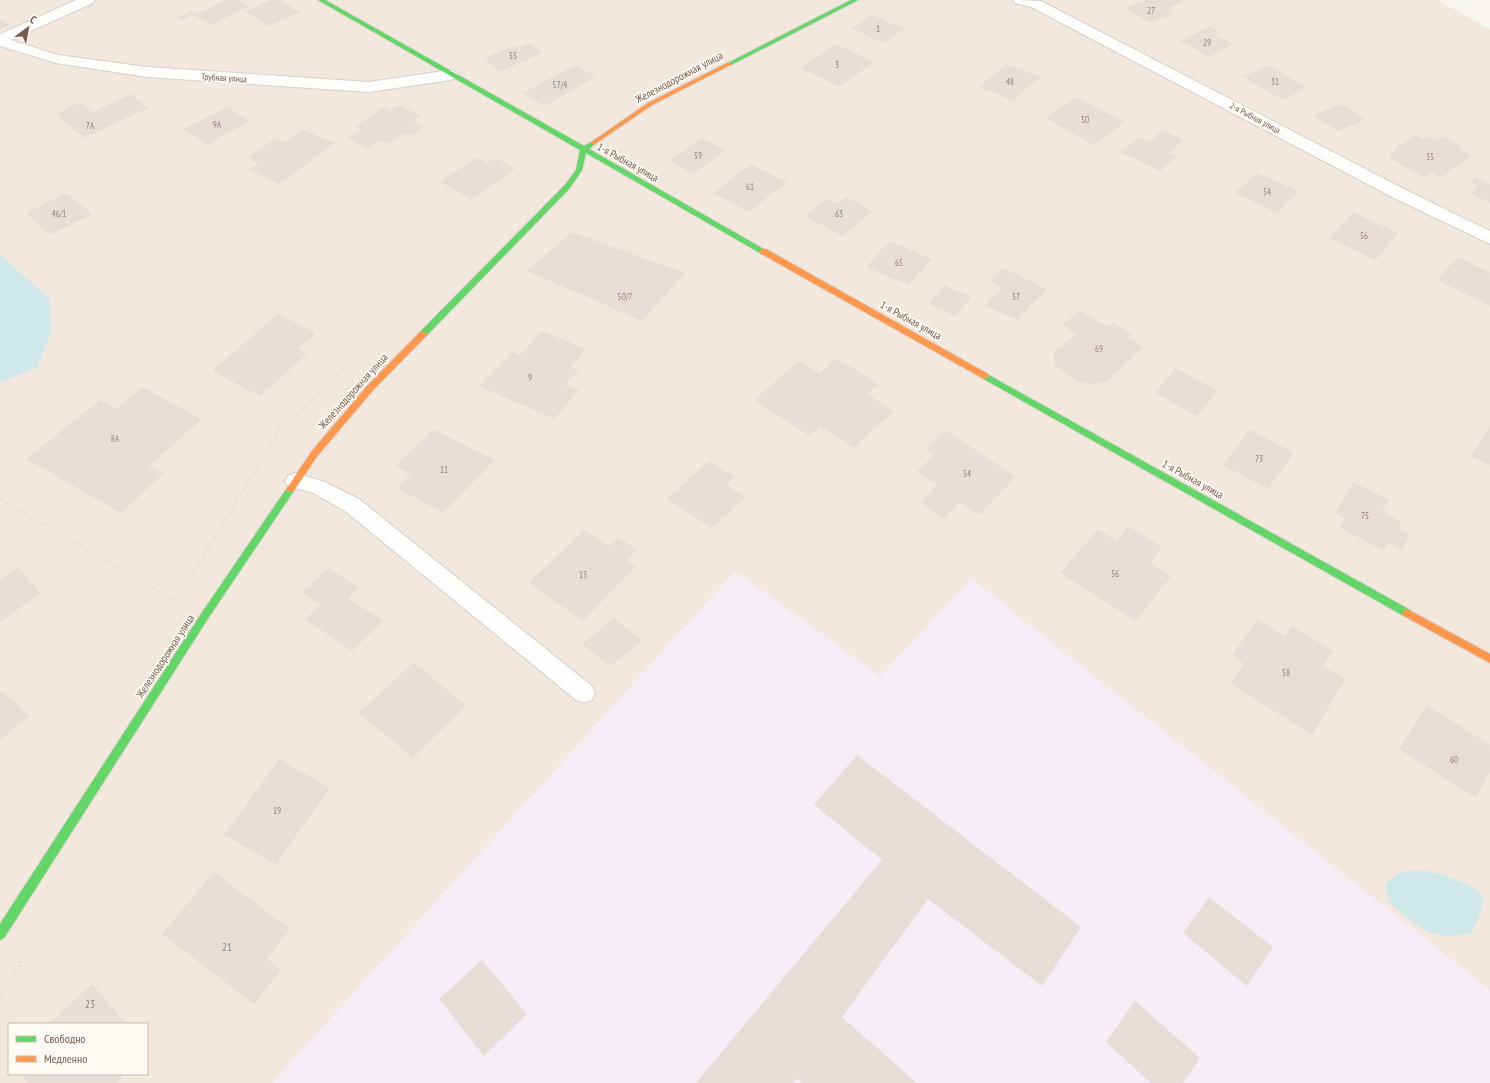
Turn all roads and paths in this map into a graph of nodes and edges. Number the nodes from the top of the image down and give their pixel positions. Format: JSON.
{"nodes":[{"id":1,"x":88,"y":0,"type":"edge"},
{"id":2,"x":321,"y":0,"type":"edge"},
{"id":3,"x":855,"y":0,"type":"edge"},
{"id":4,"x":1020,"y":0,"type":"edge"},
{"id":5,"x":0,"y":40,"type":"edge"},
{"id":6,"x":451,"y":75,"type":"junction"},
{"id":7,"x":583,"y":150,"type":"junction"},
{"id":8,"x":1490,"y":238,"type":"edge"},
{"id":9,"x":295,"y":481,"type":"junction"},
{"id":10,"x":0,"y":499,"type":"edge"},
{"id":11,"x":204,"y":616,"type":"junction"},
{"id":12,"x":1490,"y":659,"type":"edge"},
{"id":13,"x":584,"y":693,"type":"dead end"},
{"id":14,"x":0,"y":934,"type":"edge"}],
"edges":[{"from":1,"to":5,"type":"street"},
{"from":2,"to":6,"type":"street","name":"1-я Рыбная улица"},
{"from":3,"to":7,"type":"street","name":"Железнодорожная улица"},
{"from":4,"to":8,"type":"street","name":"2-я Рыбная улица"},
{"from":5,"to":6,"type":"street","name":"Трубная улица"},
{"from":6,"to":7,"type":"street","name":"1-я Рыбная улица"},
{"from":7,"to":9,"type":"street","name":"Железнодорожная улица"},
{"from":7,"to":12,"type":"street","name":"1-я Рыбная улица"},
{"from":9,"to":11,"type":"street","name":"Железнодорожная улица"},
{"from":9,"to":13,"type":"lane"},
{"from":10,"to":11,"type":"path"},
{"from":11,"to":14,"type":"street","name":"Железнодорожная улица"}]}
